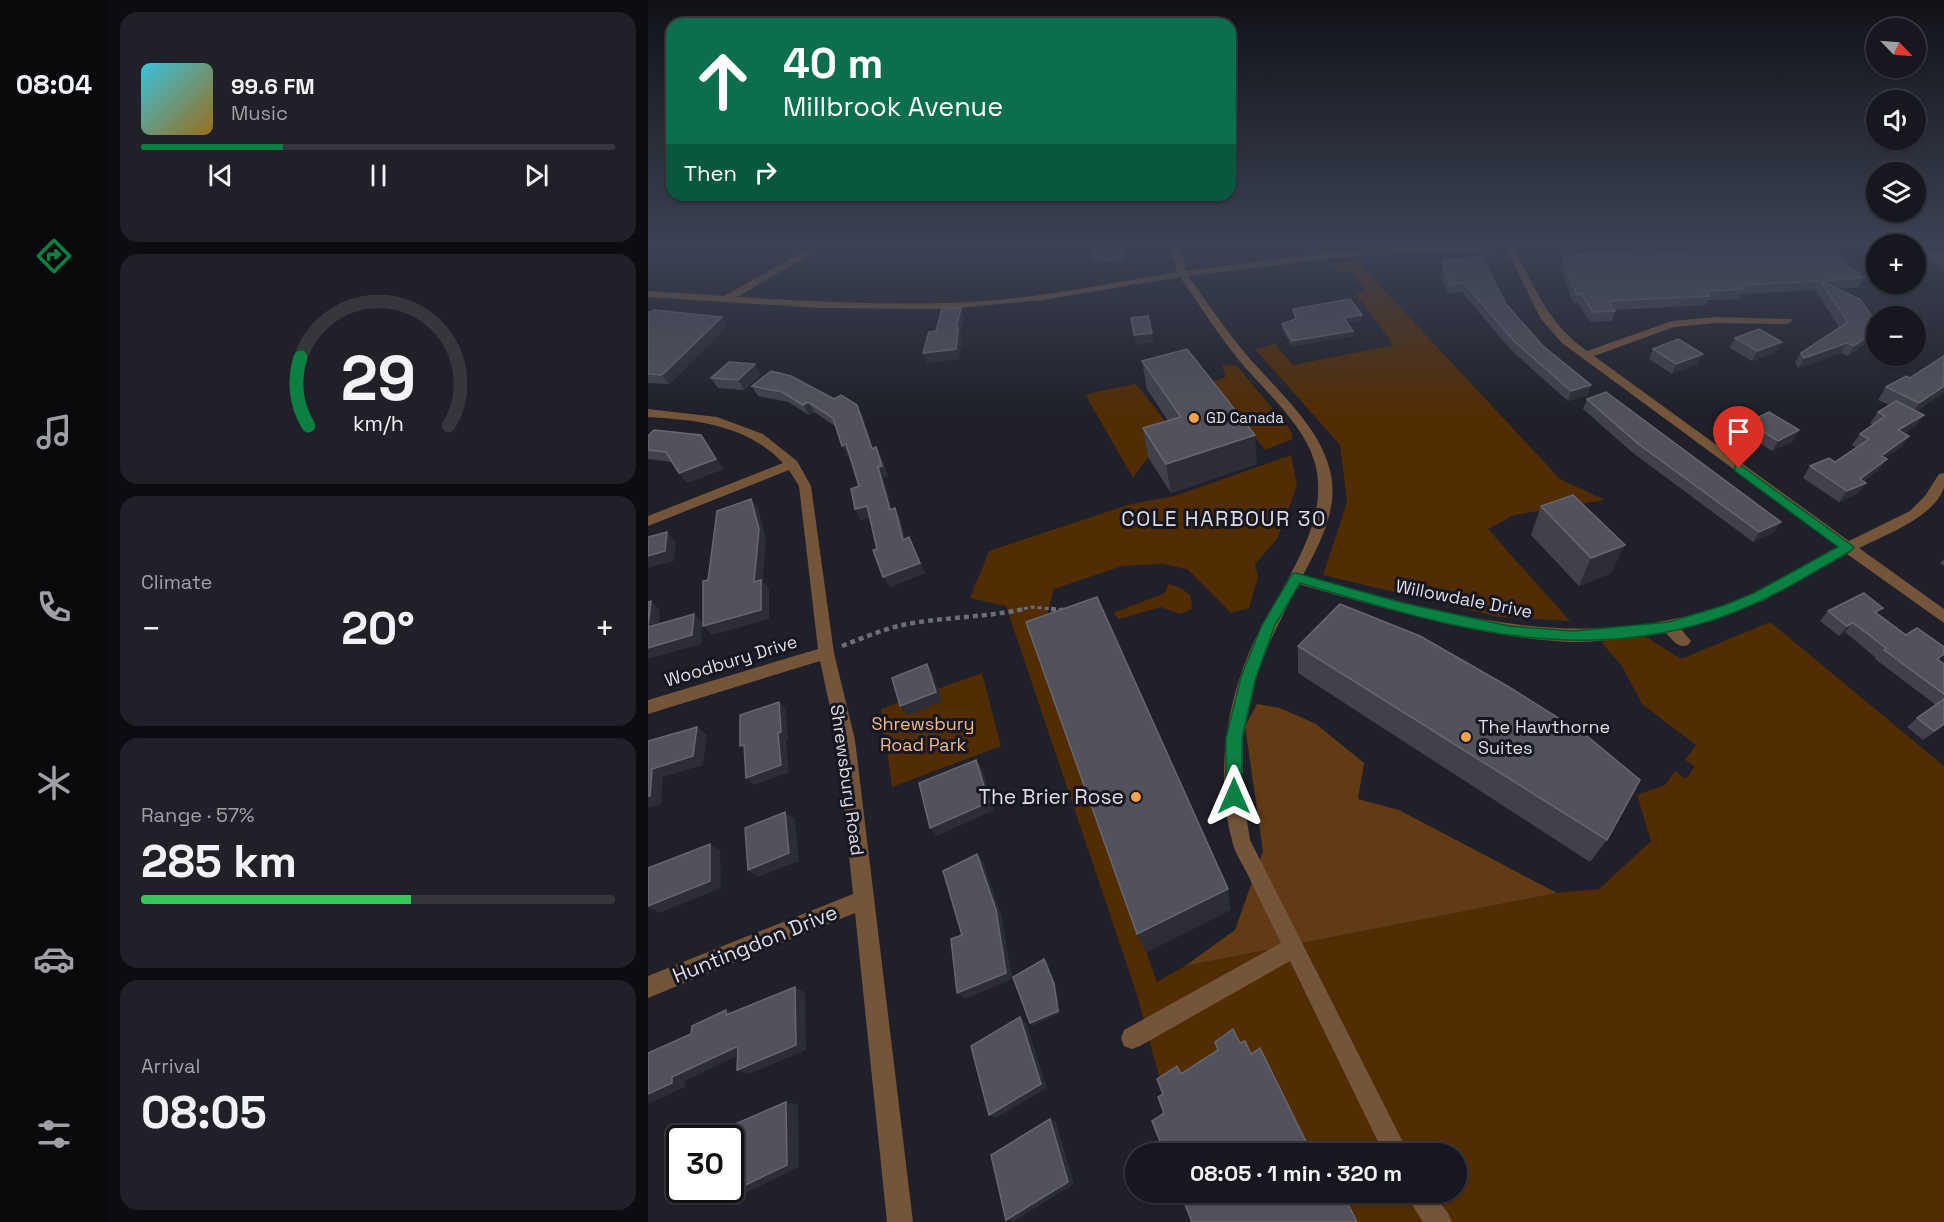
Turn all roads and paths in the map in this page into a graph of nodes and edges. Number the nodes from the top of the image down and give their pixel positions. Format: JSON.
{"nodes":[{"id":1,"x":757,"y":301,"type":"edge"},
{"id":2,"x":1000,"y":301,"type":"edge"},
{"id":3,"x":1202,"y":301,"type":"edge"},
{"id":4,"x":1537,"y":301,"type":"edge"},
{"id":5,"x":1787,"y":321,"type":"dead end"},
{"id":6,"x":1586,"y":356,"type":"junction"},
{"id":7,"x":648,"y":413,"type":"edge"},
{"id":8,"x":793,"y":464,"type":"junction"},
{"id":9,"x":1944,"y":477,"type":"edge"},
{"id":10,"x":648,"y":521,"type":"edge"},
{"id":11,"x":1848,"y":547,"type":"junction"},
{"id":12,"x":1296,"y":578,"type":"junction"},
{"id":13,"x":1064,"y":610,"type":"edge"},
{"id":14,"x":1944,"y":617,"type":"edge"},
{"id":15,"x":1669,"y":627,"type":"junction"},
{"id":16,"x":1683,"y":641,"type":"dead end"},
{"id":17,"x":826,"y":653,"type":"junction"},
{"id":18,"x":648,"y":707,"type":"edge"},
{"id":19,"x":862,"y":900,"type":"junction"},
{"id":20,"x":1294,"y":947,"type":"junction"},
{"id":21,"x":648,"y":987,"type":"edge"},
{"id":22,"x":1132,"y":1038,"type":"dead end"},
{"id":23,"x":1392,"y":1143,"type":"edge"},
{"id":24,"x":1424,"y":1203,"type":"edge"},
{"id":25,"x":900,"y":1222,"type":"edge"},
{"id":26,"x":1438,"y":1222,"type":"edge"}],
"edges":[{"from":1,"to":2,"type":"street"},
{"from":3,"to":12,"type":"street"},
{"from":4,"to":6,"type":"street"},
{"from":5,"to":6,"type":"street"},
{"from":6,"to":11,"type":"street"},
{"from":7,"to":8,"type":"street","name":"Shrewsbury Road"},
{"from":8,"to":10,"type":"street"},
{"from":8,"to":17,"type":"street","name":"Shrewsbury Road"},
{"from":9,"to":11,"type":"street","name":"Willowdale Drive"},
{"from":11,"to":14,"type":"street"},
{"from":11,"to":15,"type":"street","name":"Willowdale Drive"},
{"from":12,"to":15,"type":"street","name":"Willowdale Drive"},
{"from":12,"to":20,"type":"street"},
{"from":13,"to":17,"type":"path"},
{"from":15,"to":16,"type":"street"},
{"from":17,"to":18,"type":"street","name":"Woodbury Drive"},
{"from":17,"to":19,"type":"street","name":"Shrewsbury Road"},
{"from":19,"to":21,"type":"street","name":"Huntingdon Drive"},
{"from":19,"to":25,"type":"street","name":"Shrewsbury Road"},
{"from":20,"to":22,"type":"street"},
{"from":20,"to":23,"type":"street"},
{"from":24,"to":26,"type":"street"}]}
